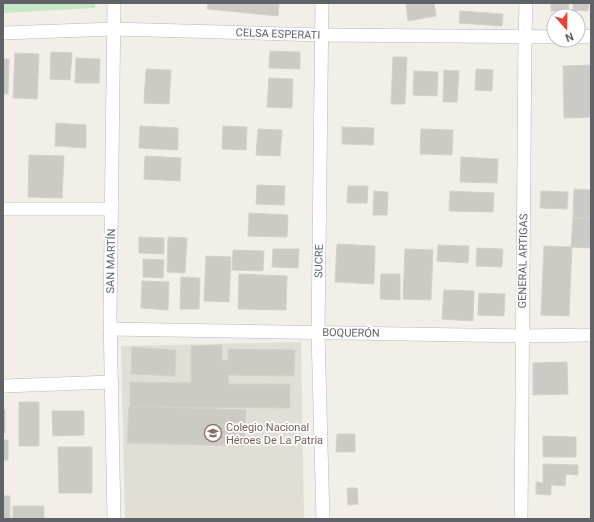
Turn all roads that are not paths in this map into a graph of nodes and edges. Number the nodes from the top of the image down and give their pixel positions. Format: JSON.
{"nodes":[{"id":1,"x":114,"y":3,"type":"edge"},
{"id":2,"x":322,"y":3,"type":"edge"},
{"id":3,"x":526,"y":3,"type":"edge"},
{"id":4,"x":114,"y":29,"type":"junction"},
{"id":5,"x":3,"y":33,"type":"edge"},
{"id":6,"x":321,"y":35,"type":"junction"},
{"id":7,"x":525,"y":37,"type":"junction"},
{"id":8,"x":546,"y":37,"type":"edge"},
{"id":9,"x":3,"y":209,"type":"edge"},
{"id":10,"x":111,"y":209,"type":"junction"},
{"id":11,"x":110,"y":329,"type":"junction"},
{"id":12,"x":318,"y":333,"type":"junction"},
{"id":13,"x":591,"y":335,"type":"edge"},
{"id":14,"x":522,"y":336,"type":"junction"},
{"id":15,"x":112,"y":382,"type":"junction"},
{"id":16,"x":3,"y":386,"type":"edge"},
{"id":17,"x":114,"y":519,"type":"edge"},
{"id":18,"x":323,"y":519,"type":"edge"},
{"id":19,"x":521,"y":519,"type":"edge"}],
"edges":[{"from":1,"to":4,"type":"street","name":"SAN MARTÍN"},
{"from":2,"to":6,"type":"street","name":"SUCRE"},
{"from":3,"to":7,"type":"street","name":"GENERAL ARTIGAS"},
{"from":4,"to":5,"type":"street","name":"CELSA ESPERATI"},
{"from":4,"to":6,"type":"street","name":"CELSA ESPERATI"},
{"from":4,"to":10,"type":"street","name":"SAN MARTÍN"},
{"from":6,"to":7,"type":"street","name":"CELSA ESPERATI"},
{"from":6,"to":12,"type":"street","name":"SUCRE"},
{"from":7,"to":8,"type":"street","name":"CELSA ESPERATI"},
{"from":7,"to":14,"type":"street","name":"GENERAL ARTIGAS"},
{"from":9,"to":10,"type":"street"},
{"from":10,"to":11,"type":"street","name":"SAN MARTÍN"},
{"from":11,"to":12,"type":"street","name":"BOQUERÓN"},
{"from":11,"to":15,"type":"street","name":"SAN MARTÍN"},
{"from":12,"to":14,"type":"street","name":"BOQUERÓN"},
{"from":12,"to":18,"type":"street","name":"SUCRE"},
{"from":13,"to":14,"type":"street","name":"BOQUERÓN"},
{"from":14,"to":19,"type":"street","name":"GENERAL ARTIGAS"},
{"from":15,"to":16,"type":"street"},
{"from":15,"to":17,"type":"street","name":"SAN MARTÍN"}]}
